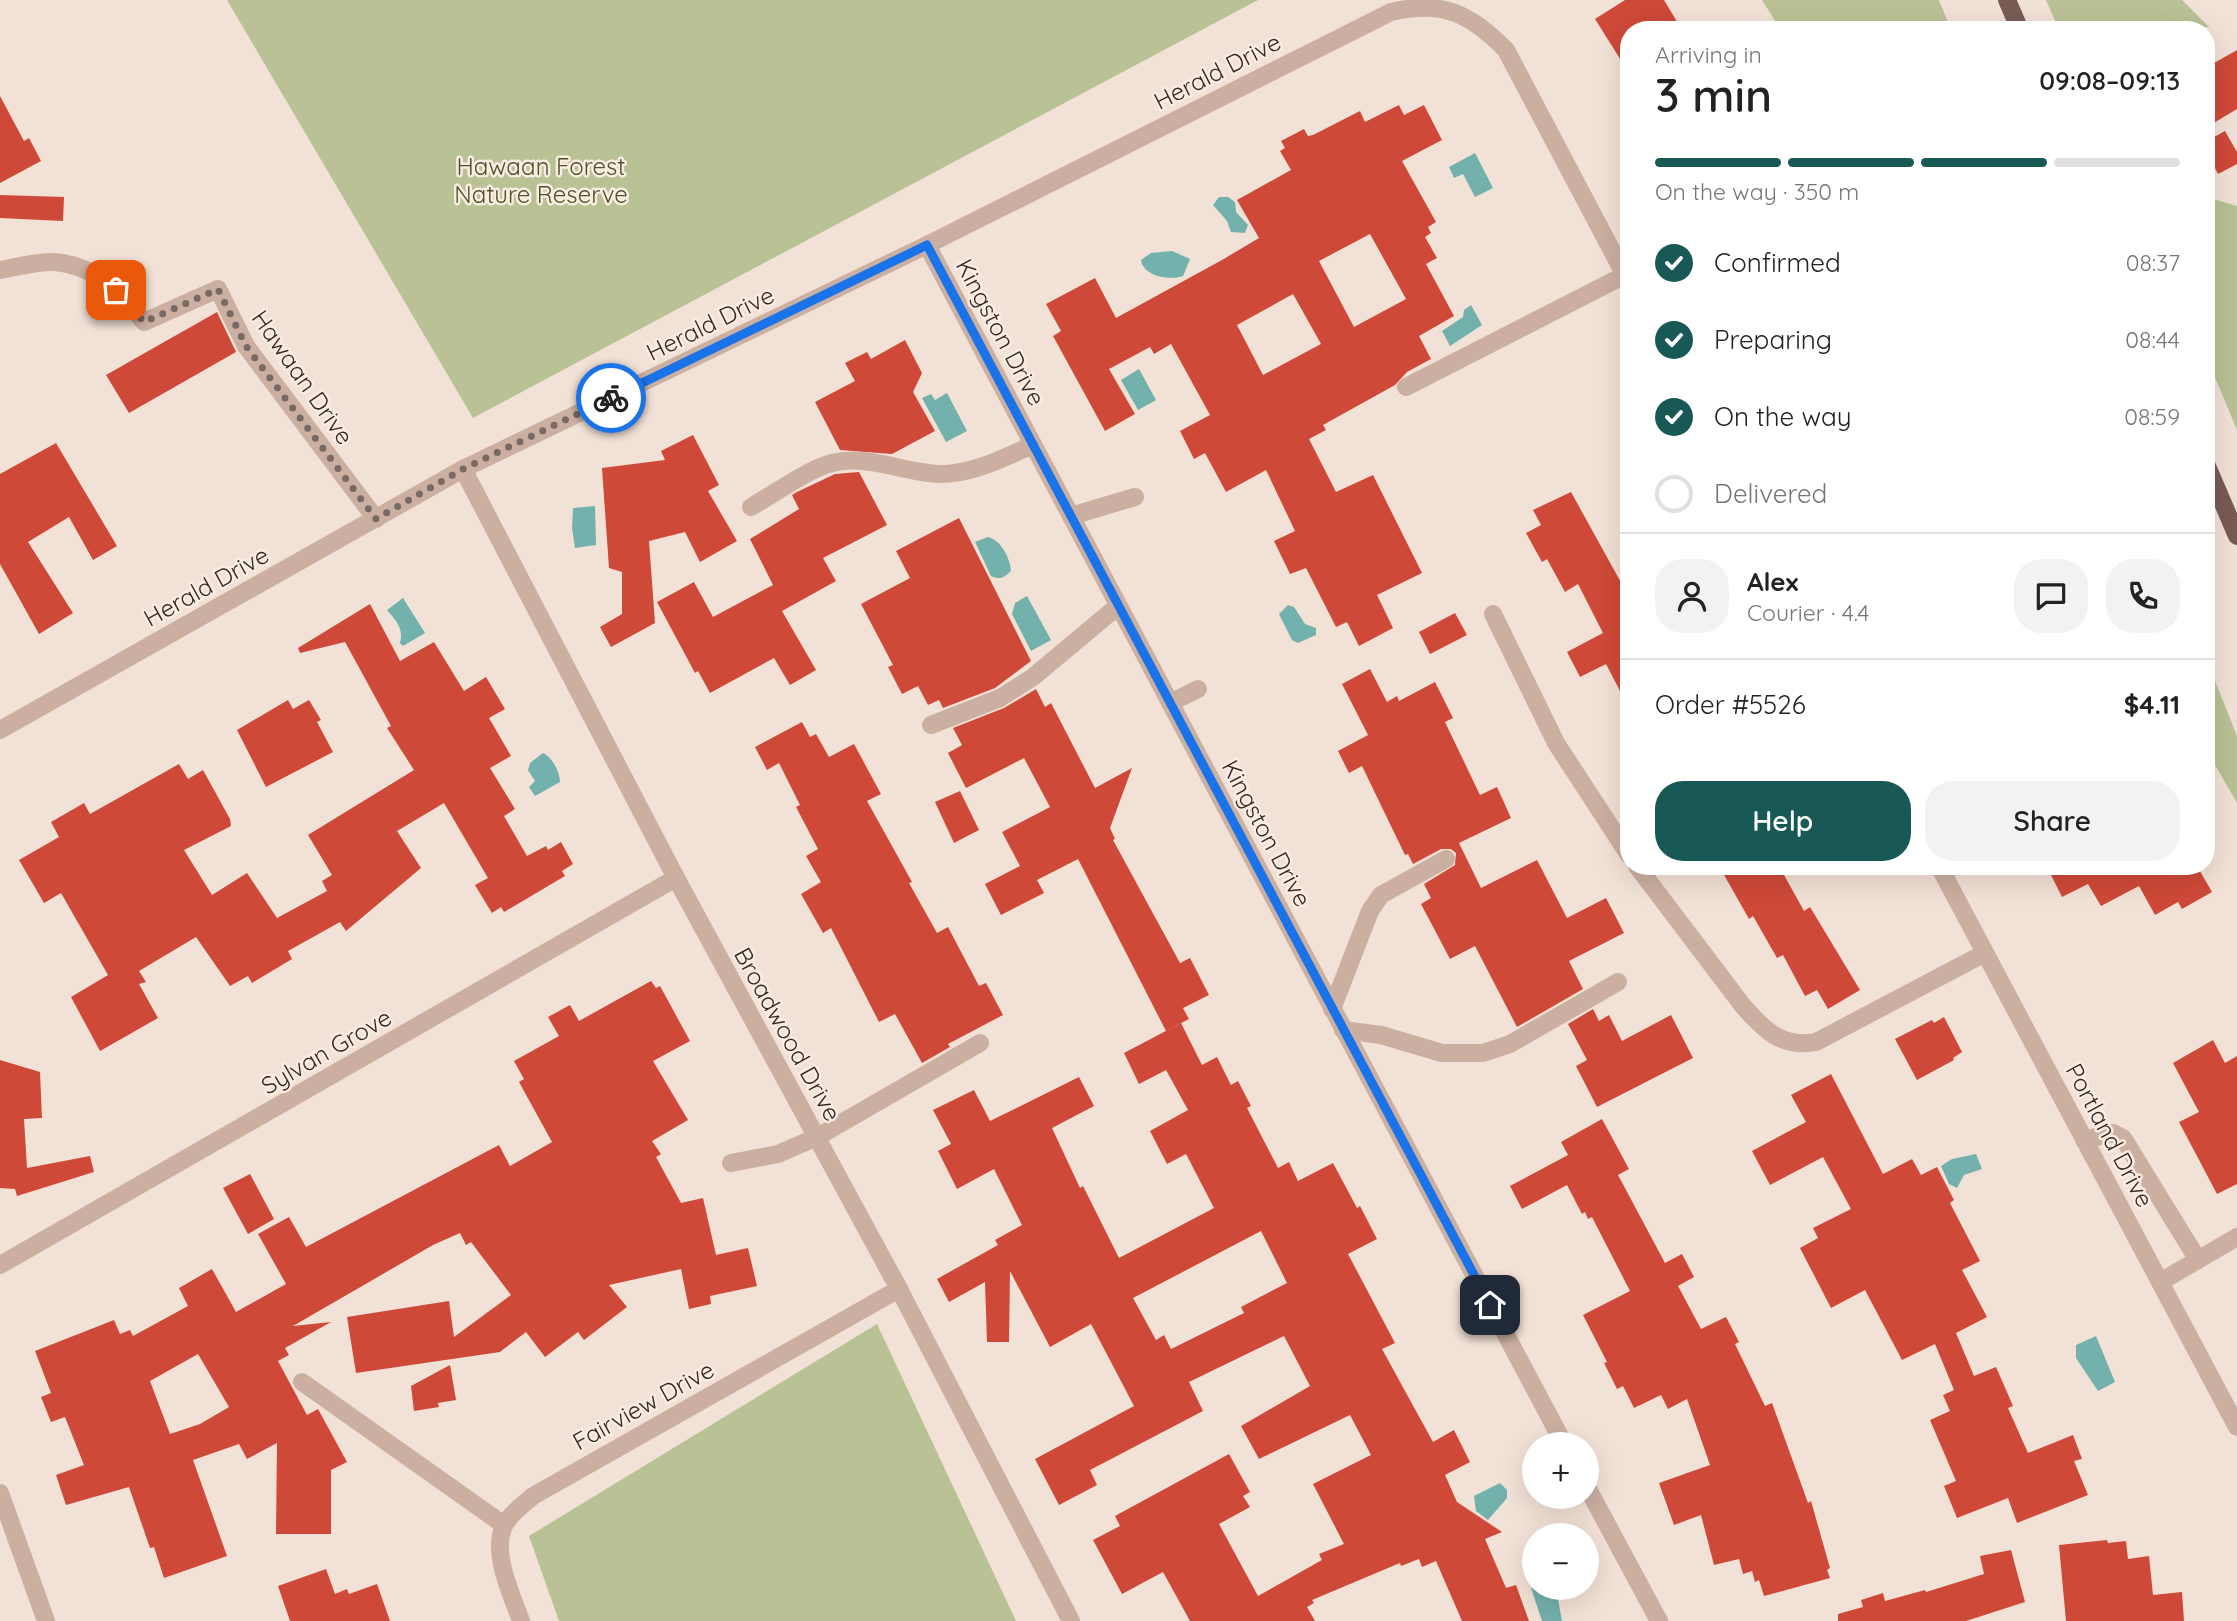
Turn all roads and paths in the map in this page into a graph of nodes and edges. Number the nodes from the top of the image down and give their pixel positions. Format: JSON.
{"nodes":[{"id":1,"x":2007,"y":0,"type":"edge"},
{"id":2,"x":2016,"y":21,"type":"edge"},
{"id":3,"x":927,"y":245,"type":"junction"},
{"id":4,"x":1620,"y":266,"type":"edge"},
{"id":5,"x":0,"y":270,"type":"edge"},
{"id":6,"x":1620,"y":282,"type":"edge"},
{"id":7,"x":1406,"y":387,"type":"dead end"},
{"id":8,"x":1033,"y":445,"type":"junction"},
{"id":9,"x":463,"y":469,"type":"junction"},
{"id":10,"x":2215,"y":485,"type":"edge"},
{"id":11,"x":1135,"y":497,"type":"dead end"},
{"id":12,"x":751,"y":507,"type":"dead end"},
{"id":13,"x":1071,"y":516,"type":"junction"},
{"id":14,"x":376,"y":519,"type":"junction"},
{"id":15,"x":2237,"y":536,"type":"edge"},
{"id":16,"x":1118,"y":606,"type":"junction"},
{"id":17,"x":1493,"y":614,"type":"dead end"},
{"id":18,"x":1198,"y":689,"type":"dead end"},
{"id":19,"x":1170,"y":703,"type":"junction"},
{"id":20,"x":930,"y":725,"type":"dead end"},
{"id":21,"x":0,"y":730,"type":"edge"},
{"id":22,"x":1620,"y":841,"type":"edge"},
{"id":23,"x":1446,"y":859,"type":"dead end"},
{"id":24,"x":1644,"y":875,"type":"edge"},
{"id":25,"x":1944,"y":875,"type":"edge"},
{"id":26,"x":676,"y":878,"type":"junction"},
{"id":27,"x":1985,"y":953,"type":"junction"},
{"id":28,"x":1618,"y":982,"type":"dead end"},
{"id":29,"x":1332,"y":1009,"type":"junction"},
{"id":30,"x":1343,"y":1030,"type":"junction"},
{"id":31,"x":980,"y":1043,"type":"dead end"},
{"id":32,"x":817,"y":1137,"type":"junction"},
{"id":33,"x":2084,"y":1140,"type":"junction"},
{"id":34,"x":731,"y":1163,"type":"dead end"},
{"id":35,"x":2237,"y":1237,"type":"edge"},
{"id":36,"x":2198,"y":1259,"type":"junction"},
{"id":37,"x":0,"y":1265,"type":"edge"},
{"id":38,"x":2160,"y":1282,"type":"junction"},
{"id":39,"x":900,"y":1289,"type":"junction"},
{"id":40,"x":302,"y":1382,"type":"dead end"},
{"id":41,"x":2237,"y":1427,"type":"edge"},
{"id":42,"x":1558,"y":1432,"type":"edge"},
{"id":43,"x":0,"y":1493,"type":"edge"},
{"id":44,"x":1599,"y":1509,"type":"edge"},
{"id":45,"x":504,"y":1525,"type":"junction"},
{"id":46,"x":46,"y":1621,"type":"edge"},
{"id":47,"x":521,"y":1621,"type":"edge"},
{"id":48,"x":1071,"y":1621,"type":"edge"},
{"id":49,"x":1660,"y":1621,"type":"edge"}],
"edges":[{"from":1,"to":2,"type":"main road"},
{"from":3,"to":4,"type":"street","name":"Herald Drive"},
{"from":3,"to":8,"type":"street","name":"Kingston Drive"},
{"from":3,"to":9,"type":"street","name":"Herald Drive"},
{"from":5,"to":14,"type":"street","name":"Hawaan Drive"},
{"from":6,"to":7,"type":"street"},
{"from":8,"to":12,"type":"street"},
{"from":8,"to":13,"type":"street","name":"Kingston Drive"},
{"from":9,"to":14,"type":"street","name":"Herald Drive"},
{"from":9,"to":26,"type":"street","name":"Broadwood Drive"},
{"from":10,"to":15,"type":"main road"},
{"from":11,"to":13,"type":"street"},
{"from":13,"to":16,"type":"street","name":"Kingston Drive"},
{"from":14,"to":21,"type":"street","name":"Herald Drive"},
{"from":16,"to":19,"type":"street","name":"Kingston Drive"},
{"from":16,"to":20,"type":"street"},
{"from":17,"to":22,"type":"street"},
{"from":18,"to":19,"type":"street"},
{"from":19,"to":29,"type":"street","name":"Kingston Drive"},
{"from":23,"to":29,"type":"street"},
{"from":24,"to":27,"type":"street"},
{"from":25,"to":27,"type":"street","name":"Portland Drive"},
{"from":26,"to":32,"type":"street","name":"Broadwood Drive"},
{"from":26,"to":37,"type":"street","name":"Sylvan Grove"},
{"from":27,"to":33,"type":"street","name":"Portland Drive"},
{"from":28,"to":30,"type":"street"},
{"from":29,"to":30,"type":"street","name":"Kingston Drive"},
{"from":30,"to":42,"type":"street","name":"Kingston Drive"},
{"from":31,"to":32,"type":"street"},
{"from":32,"to":34,"type":"street"},
{"from":32,"to":39,"type":"street","name":"Broadwood Drive"},
{"from":33,"to":36,"type":"street"},
{"from":33,"to":38,"type":"street","name":"Portland Drive"},
{"from":35,"to":36,"type":"street"},
{"from":36,"to":38,"type":"street"},
{"from":38,"to":41,"type":"street","name":"Portland Drive"},
{"from":39,"to":45,"type":"street","name":"Fairview Drive"},
{"from":39,"to":48,"type":"street","name":"Broadwood Drive"},
{"from":40,"to":45,"type":"street"},
{"from":43,"to":46,"type":"street"},
{"from":44,"to":49,"type":"street"},
{"from":45,"to":47,"type":"street"}]}
